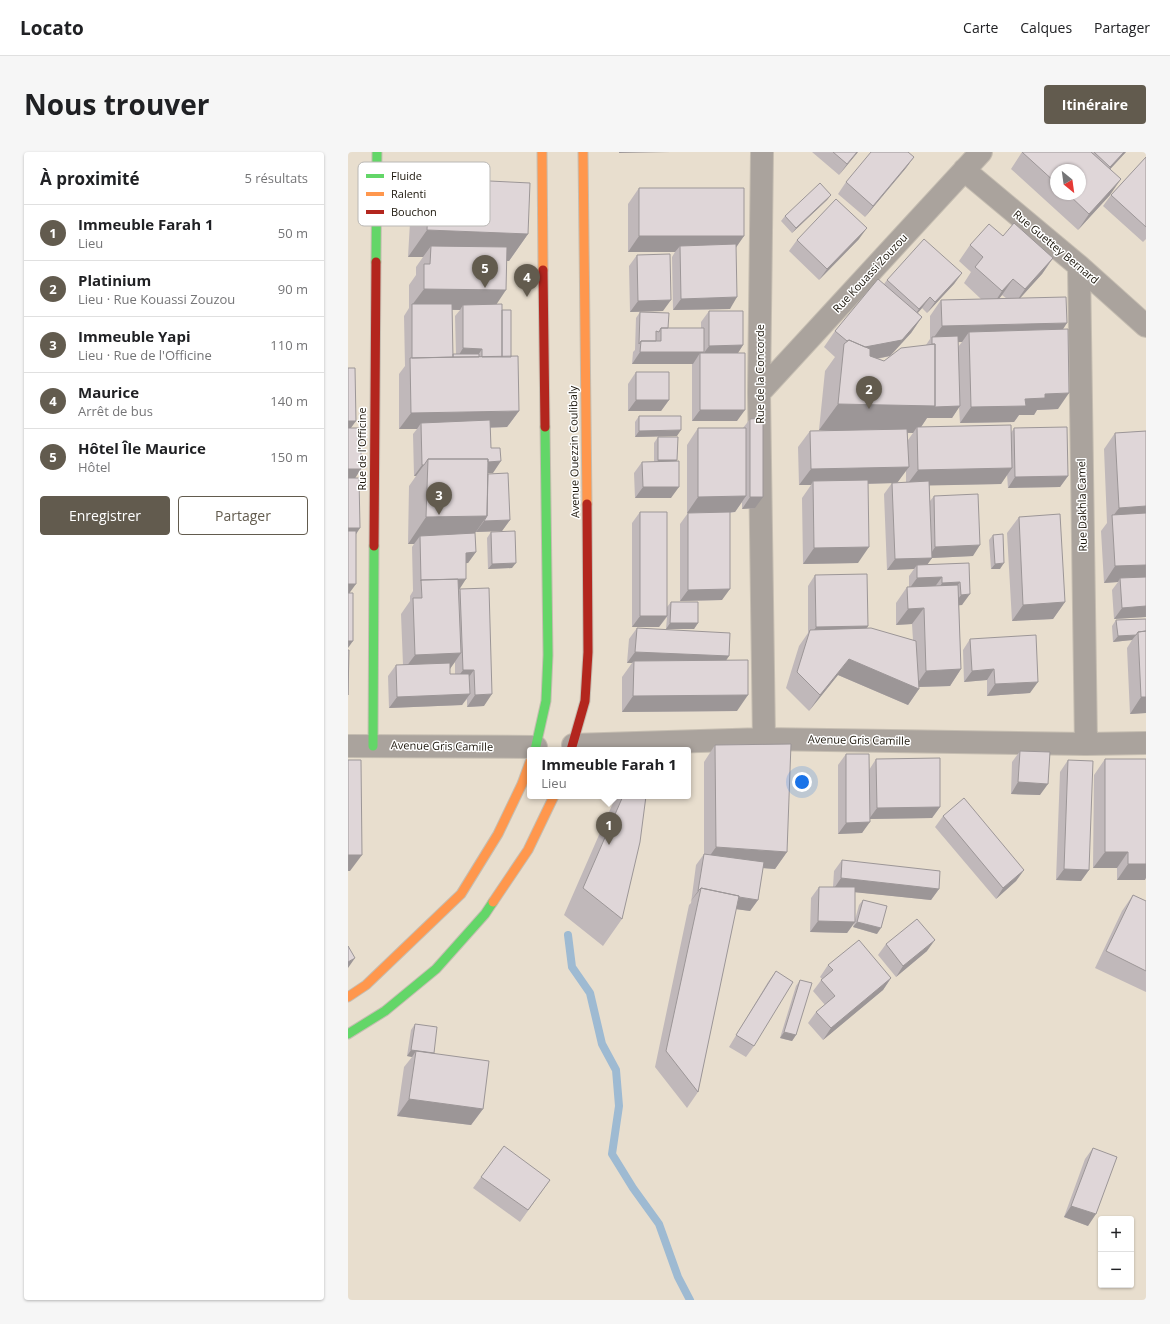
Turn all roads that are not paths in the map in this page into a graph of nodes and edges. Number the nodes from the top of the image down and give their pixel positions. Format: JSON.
{"nodes":[{"id":1,"x":377,"y":152,"type":"edge"},
{"id":2,"x":542,"y":152,"type":"edge"},
{"id":3,"x":583,"y":152,"type":"edge"},
{"id":4,"x":762,"y":152,"type":"edge"},
{"id":5,"x":981,"y":152,"type":"edge"},
{"id":6,"x":377,"y":162,"type":"edge"},
{"id":7,"x":964,"y":170,"type":"junction"},
{"id":8,"x":376,"y":226,"type":"edge"},
{"id":9,"x":1079,"y":266,"type":"junction"},
{"id":10,"x":1146,"y":326,"type":"edge"},
{"id":11,"x":759,"y":393,"type":"junction"},
{"id":12,"x":764,"y":739,"type":"junction"},
{"id":13,"x":1146,"y":743,"type":"edge"},
{"id":14,"x":1086,"y":744,"type":"junction"},
{"id":15,"x":348,"y":746,"type":"edge"},
{"id":16,"x":372,"y":746,"type":"junction"},
{"id":17,"x":534,"y":747,"type":"edge"},
{"id":18,"x":572,"y":747,"type":"edge"},
{"id":19,"x":593,"y":747,"type":"edge"},
{"id":20,"x":527,"y":753,"type":"edge"},
{"id":21,"x":527,"y":770,"type":"edge"},
{"id":22,"x":553,"y":799,"type":"edge"},
{"id":23,"x":348,"y":997,"type":"edge"},
{"id":24,"x":348,"y":1034,"type":"edge"}],
"edges":[{"from":1,"to":6,"type":"street","name":"Rue de l'Officine"},
{"from":2,"to":17,"type":"street"},
{"from":3,"to":18,"type":"street","name":"Avenue Ouezzin Coulibaly"},
{"from":4,"to":11,"type":"street","name":"Rue de la Concorde"},
{"from":5,"to":7,"type":"street","name":"Rue Kouassi Zouzou"},
{"from":7,"to":9,"type":"street","name":"Rue Guettey Bernard"},
{"from":7,"to":11,"type":"street","name":"Rue Kouassi Zouzou"},
{"from":8,"to":16,"type":"street","name":"Rue de l'Officine"},
{"from":9,"to":10,"type":"street","name":"Rue Guettey Bernard"},
{"from":9,"to":14,"type":"street","name":"Rue Dakhla Camel"},
{"from":11,"to":12,"type":"street","name":"Rue de la Concorde"},
{"from":12,"to":14,"type":"street","name":"Avenue Gris Camille"},
{"from":12,"to":19,"type":"street","name":"Avenue Gris Camille"},
{"from":13,"to":14,"type":"street","name":"Avenue Gris Camille"},
{"from":15,"to":16,"type":"street","name":"Avenue Gris Camille"},
{"from":16,"to":20,"type":"street","name":"Avenue Gris Camille"},
{"from":21,"to":23,"type":"street"},
{"from":22,"to":24,"type":"street"}]}
